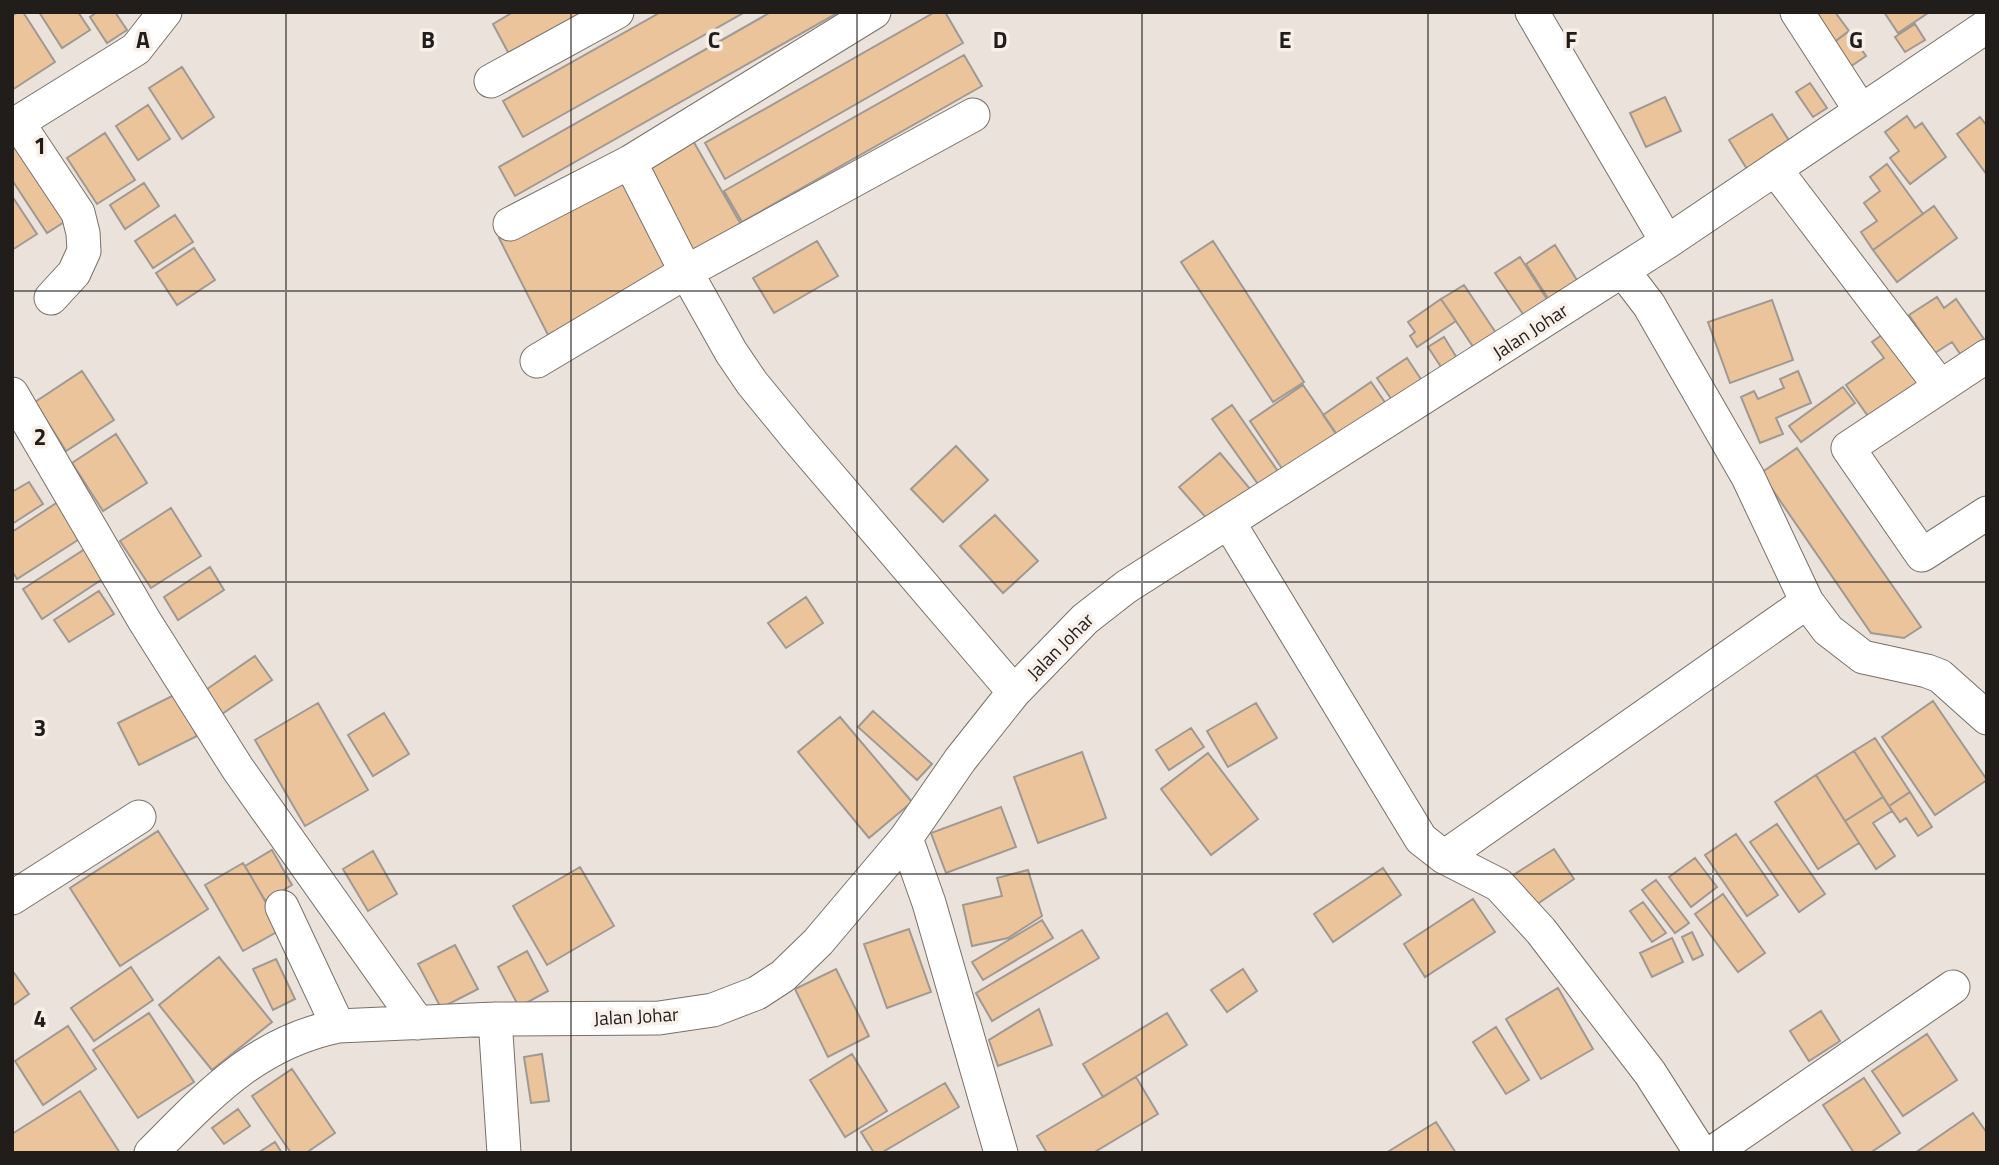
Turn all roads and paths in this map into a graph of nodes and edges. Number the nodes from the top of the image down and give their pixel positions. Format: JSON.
{"nodes":[{"id":1,"x":165,"y":12,"type":"edge"},
{"id":2,"x":617,"y":12,"type":"edge"},
{"id":3,"x":874,"y":12,"type":"edge"},
{"id":4,"x":1532,"y":12,"type":"edge"},
{"id":5,"x":1797,"y":12,"type":"edge"},
{"id":6,"x":1987,"y":26,"type":"edge"},
{"id":7,"x":491,"y":81,"type":"dead end"},
{"id":8,"x":1861,"y":111,"type":"junction"},
{"id":9,"x":973,"y":115,"type":"dead end"},
{"id":10,"x":15,"y":124,"type":"edge"},
{"id":11,"x":630,"y":162,"type":"junction"},
{"id":12,"x":1775,"y":169,"type":"junction"},
{"id":13,"x":510,"y":224,"type":"dead end"},
{"id":14,"x":1667,"y":243,"type":"junction"},
{"id":15,"x":1623,"y":271,"type":"junction"},
{"id":16,"x":686,"y":272,"type":"junction"},
{"id":17,"x":51,"y":298,"type":"dead end"},
{"id":18,"x":1987,"y":356,"type":"edge"},
{"id":19,"x":537,"y":361,"type":"dead end"},
{"id":20,"x":1940,"y":386,"type":"junction"},
{"id":21,"x":12,"y":394,"type":"edge"},
{"id":22,"x":1987,"y":513,"type":"edge"},
{"id":23,"x":1229,"y":523,"type":"junction"},
{"id":24,"x":1807,"y":602,"type":"junction"},
{"id":25,"x":1014,"y":692,"type":"junction"},
{"id":26,"x":1987,"y":718,"type":"edge"},
{"id":27,"x":139,"y":817,"type":"dead end"},
{"id":28,"x":906,"y":838,"type":"junction"},
{"id":29,"x":1444,"y":858,"type":"junction"},
{"id":30,"x":12,"y":898,"type":"edge"},
{"id":31,"x":282,"y":907,"type":"dead end"},
{"id":32,"x":1953,"y":987,"type":"dead end"},
{"id":33,"x":495,"y":1019,"type":"junction"},
{"id":34,"x":418,"y":1023,"type":"junction"},
{"id":35,"x":338,"y":1026,"type":"junction"},
{"id":36,"x":151,"y":1153,"type":"edge"},
{"id":37,"x":504,"y":1153,"type":"edge"},
{"id":38,"x":1001,"y":1153,"type":"edge"},
{"id":39,"x":1701,"y":1153,"type":"edge"},
{"id":40,"x":1712,"y":1153,"type":"edge"}],
"edges":[{"from":1,"to":10,"type":"street"},
{"from":2,"to":7,"type":"street"},
{"from":3,"to":11,"type":"street"},
{"from":4,"to":14,"type":"street"},
{"from":5,"to":8,"type":"street"},
{"from":6,"to":8,"type":"street","name":"Jalan Johar"},
{"from":8,"to":12,"type":"street","name":"Jalan Johar"},
{"from":9,"to":16,"type":"street"},
{"from":10,"to":17,"type":"street"},
{"from":11,"to":13,"type":"street"},
{"from":11,"to":16,"type":"street"},
{"from":12,"to":14,"type":"street","name":"Jalan Johar"},
{"from":12,"to":20,"type":"street"},
{"from":14,"to":15,"type":"street","name":"Jalan Johar"},
{"from":15,"to":23,"type":"street","name":"Jalan Johar"},
{"from":15,"to":24,"type":"street"},
{"from":16,"to":19,"type":"street"},
{"from":16,"to":25,"type":"street"},
{"from":18,"to":20,"type":"street"},
{"from":20,"to":22,"type":"street"},
{"from":21,"to":34,"type":"street"},
{"from":23,"to":25,"type":"street","name":"Jalan Johar"},
{"from":23,"to":29,"type":"street"},
{"from":24,"to":26,"type":"street"},
{"from":24,"to":29,"type":"street"},
{"from":25,"to":28,"type":"street","name":"Jalan Johar"},
{"from":27,"to":30,"type":"street"},
{"from":28,"to":33,"type":"street","name":"Jalan Johar"},
{"from":28,"to":38,"type":"street"},
{"from":29,"to":39,"type":"street"},
{"from":31,"to":35,"type":"street"},
{"from":32,"to":40,"type":"street"},
{"from":33,"to":34,"type":"street","name":"Jalan Johar"},
{"from":33,"to":37,"type":"street"},
{"from":34,"to":35,"type":"street","name":"Jalan Johar"},
{"from":35,"to":36,"type":"street","name":"Jalan Johar"}]}
